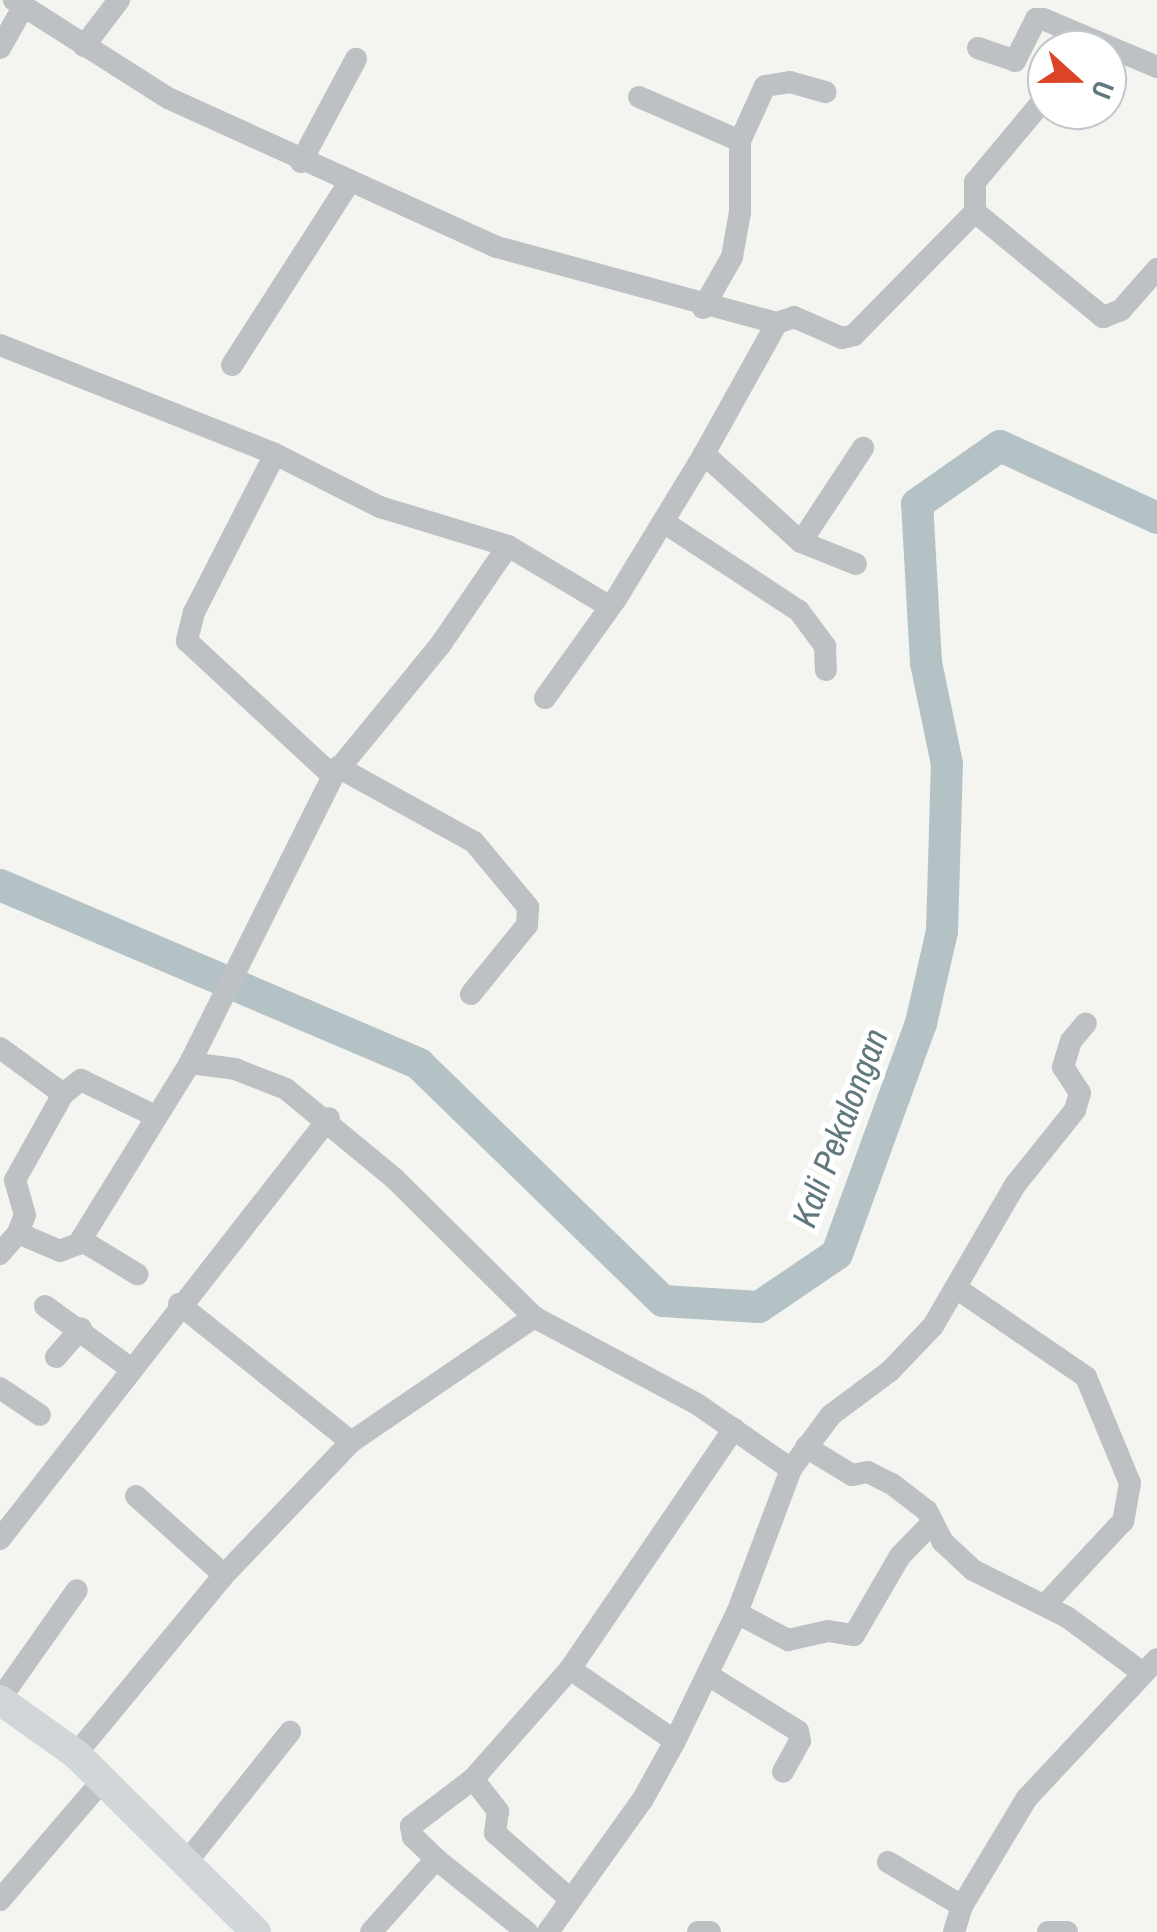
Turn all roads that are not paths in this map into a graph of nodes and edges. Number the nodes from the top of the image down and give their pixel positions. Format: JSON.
{"nodes":[{"id":1,"x":119,"y":0,"type":"edge"},
{"id":2,"x":19,"y":3,"type":"edge"},
{"id":3,"x":1030,"y":30,"type":"edge"},
{"id":4,"x":1054,"y":30,"type":"edge"},
{"id":5,"x":1027,"y":37,"type":"edge"},
{"id":6,"x":84,"y":46,"type":"junction"},
{"id":7,"x":0,"y":48,"type":"edge"},
{"id":8,"x":978,"y":48,"type":"dead end"},
{"id":9,"x":1127,"y":58,"type":"edge"},
{"id":10,"x":356,"y":59,"type":"dead end"},
{"id":11,"x":1157,"y":67,"type":"edge"},
{"id":12,"x":826,"y":92,"type":"dead end"},
{"id":13,"x":639,"y":96,"type":"dead end"},
{"id":14,"x":1027,"y":120,"type":"edge"},
{"id":15,"x":740,"y":142,"type":"junction"},
{"id":16,"x":301,"y":162,"type":"junction"},
{"id":17,"x":349,"y":183,"type":"junction"},
{"id":18,"x":975,"y":212,"type":"junction"},
{"id":19,"x":1157,"y":269,"type":"edge"},
{"id":20,"x":703,"y":308,"type":"junction"},
{"id":21,"x":777,"y":323,"type":"junction"},
{"id":22,"x":0,"y":345,"type":"edge"},
{"id":23,"x":232,"y":365,"type":"dead end"},
{"id":24,"x":864,"y":448,"type":"dead end"},
{"id":25,"x":275,"y":454,"type":"junction"},
{"id":26,"x":704,"y":454,"type":"junction"},
{"id":27,"x":665,"y":522,"type":"junction"},
{"id":28,"x":801,"y":542,"type":"junction"},
{"id":29,"x":508,"y":546,"type":"junction"},
{"id":30,"x":856,"y":564,"type":"dead end"},
{"id":31,"x":607,"y":605,"type":"junction"},
{"id":32,"x":826,"y":670,"type":"dead end"},
{"id":33,"x":545,"y":698,"type":"dead end"},
{"id":34,"x":335,"y":772,"type":"junction"},
{"id":35,"x":471,"y":994,"type":"dead end"},
{"id":36,"x":1086,"y":1023,"type":"dead end"},
{"id":37,"x":0,"y":1048,"type":"edge"},
{"id":38,"x":190,"y":1063,"type":"junction"},
{"id":39,"x":63,"y":1094,"type":"junction"},
{"id":40,"x":155,"y":1116,"type":"junction"},
{"id":41,"x":329,"y":1118,"type":"junction"},
{"id":42,"x":18,"y":1233,"type":"junction"},
{"id":43,"x":81,"y":1240,"type":"junction"},
{"id":44,"x":0,"y":1254,"type":"edge"},
{"id":45,"x":136,"y":1274,"type":"dead end"},
{"id":46,"x":959,"y":1290,"type":"junction"},
{"id":47,"x":179,"y":1304,"type":"junction"},
{"id":48,"x":45,"y":1306,"type":"dead end"},
{"id":49,"x":534,"y":1317,"type":"junction"},
{"id":50,"x":81,"y":1328,"type":"junction"},
{"id":51,"x":56,"y":1357,"type":"dead end"},
{"id":52,"x":130,"y":1368,"type":"junction"},
{"id":53,"x":0,"y":1388,"type":"edge"},
{"id":54,"x":40,"y":1414,"type":"dead end"},
{"id":55,"x":734,"y":1428,"type":"junction"},
{"id":56,"x":351,"y":1442,"type":"junction"},
{"id":57,"x":806,"y":1447,"type":"junction"},
{"id":58,"x":791,"y":1469,"type":"junction"},
{"id":59,"x":136,"y":1496,"type":"dead end"},
{"id":60,"x":933,"y":1522,"type":"junction"},
{"id":61,"x":0,"y":1539,"type":"edge"},
{"id":62,"x":224,"y":1575,"type":"junction"},
{"id":63,"x":77,"y":1590,"type":"dead end"},
{"id":64,"x":1046,"y":1604,"type":"junction"},
{"id":65,"x":737,"y":1614,"type":"junction"},
{"id":66,"x":1150,"y":1666,"type":"edge"},
{"id":67,"x":570,"y":1669,"type":"junction"},
{"id":68,"x":708,"y":1676,"type":"junction"},
{"id":69,"x":0,"y":1700,"type":"edge"},
{"id":70,"x":290,"y":1732,"type":"dead end"},
{"id":71,"x":674,"y":1741,"type":"junction"},
{"id":72,"x":76,"y":1754,"type":"junction"},
{"id":73,"x":783,"y":1772,"type":"dead end"},
{"id":74,"x":473,"y":1779,"type":"junction"},
{"id":75,"x":101,"y":1782,"type":"junction"},
{"id":76,"x":436,"y":1859,"type":"junction"},
{"id":77,"x":888,"y":1862,"type":"dead end"},
{"id":78,"x":185,"y":1864,"type":"junction"},
{"id":79,"x":570,"y":1898,"type":"junction"},
{"id":80,"x":0,"y":1900,"type":"edge"},
{"id":81,"x":962,"y":1906,"type":"junction"},
{"id":82,"x":956,"y":1931,"type":"edge"},
{"id":83,"x":256,"y":1932,"type":"edge"},
{"id":84,"x":371,"y":1932,"type":"edge"},
{"id":85,"x":527,"y":1932,"type":"edge"},
{"id":86,"x":548,"y":1932,"type":"edge"},
{"id":87,"x":698,"y":1932,"type":"edge"},
{"id":88,"x":710,"y":1932,"type":"edge"},
{"id":89,"x":1048,"y":1932,"type":"edge"},
{"id":90,"x":1067,"y":1932,"type":"edge"}],
"edges":[{"from":1,"to":6,"type":"street"},
{"from":2,"to":6,"type":"street"},
{"from":2,"to":7,"type":"street"},
{"from":3,"to":4,"type":"street"},
{"from":5,"to":8,"type":"street"},
{"from":6,"to":16,"type":"street"},
{"from":9,"to":11,"type":"street"},
{"from":10,"to":16,"type":"street"},
{"from":12,"to":15,"type":"street"},
{"from":13,"to":15,"type":"street"},
{"from":14,"to":18,"type":"street"},
{"from":15,"to":20,"type":"street"},
{"from":16,"to":17,"type":"street"},
{"from":17,"to":20,"type":"street"},
{"from":17,"to":23,"type":"street"},
{"from":18,"to":19,"type":"street"},
{"from":18,"to":21,"type":"street"},
{"from":20,"to":21,"type":"street"},
{"from":21,"to":26,"type":"street"},
{"from":22,"to":25,"type":"street"},
{"from":24,"to":28,"type":"street"},
{"from":25,"to":29,"type":"street"},
{"from":25,"to":34,"type":"street"},
{"from":26,"to":27,"type":"street"},
{"from":26,"to":28,"type":"street"},
{"from":27,"to":31,"type":"street"},
{"from":27,"to":32,"type":"street"},
{"from":28,"to":30,"type":"street"},
{"from":29,"to":31,"type":"street"},
{"from":29,"to":34,"type":"street"},
{"from":31,"to":33,"type":"street"},
{"from":34,"to":35,"type":"street"},
{"from":34,"to":38,"type":"street"},
{"from":36,"to":46,"type":"street"},
{"from":37,"to":39,"type":"street"},
{"from":38,"to":40,"type":"street"},
{"from":38,"to":41,"type":"street"},
{"from":39,"to":40,"type":"street"},
{"from":39,"to":42,"type":"street"},
{"from":40,"to":43,"type":"street"},
{"from":41,"to":47,"type":"street"},
{"from":41,"to":49,"type":"street"},
{"from":42,"to":43,"type":"street"},
{"from":42,"to":44,"type":"street"},
{"from":43,"to":45,"type":"street"},
{"from":46,"to":57,"type":"street"},
{"from":46,"to":64,"type":"street"},
{"from":47,"to":52,"type":"street"},
{"from":47,"to":56,"type":"street"},
{"from":48,"to":50,"type":"street"},
{"from":49,"to":55,"type":"street"},
{"from":49,"to":56,"type":"street"},
{"from":50,"to":51,"type":"street"},
{"from":50,"to":52,"type":"street"},
{"from":52,"to":61,"type":"street"},
{"from":53,"to":54,"type":"street"},
{"from":55,"to":58,"type":"street"},
{"from":55,"to":67,"type":"street"},
{"from":56,"to":62,"type":"street"},
{"from":57,"to":58,"type":"street"},
{"from":57,"to":60,"type":"street"},
{"from":58,"to":65,"type":"street"},
{"from":59,"to":62,"type":"street"},
{"from":60,"to":64,"type":"street"},
{"from":60,"to":65,"type":"street"},
{"from":62,"to":72,"type":"street"},
{"from":63,"to":69,"type":"street"},
{"from":64,"to":66,"type":"street"},
{"from":65,"to":68,"type":"street"},
{"from":66,"to":81,"type":"street"},
{"from":67,"to":71,"type":"street"},
{"from":67,"to":74,"type":"street"},
{"from":68,"to":71,"type":"street"},
{"from":68,"to":73,"type":"street"},
{"from":69,"to":72,"type":"main road"},
{"from":70,"to":78,"type":"street"},
{"from":71,"to":79,"type":"street"},
{"from":72,"to":75,"type":"main road"},
{"from":74,"to":76,"type":"street"},
{"from":74,"to":79,"type":"street"},
{"from":75,"to":78,"type":"main road"},
{"from":75,"to":80,"type":"street"},
{"from":76,"to":84,"type":"street"},
{"from":76,"to":85,"type":"street"},
{"from":77,"to":81,"type":"street"},
{"from":78,"to":83,"type":"main road"},
{"from":79,"to":86,"type":"street"},
{"from":81,"to":82,"type":"street"},
{"from":87,"to":88,"type":"street"},
{"from":89,"to":90,"type":"street"}]}
